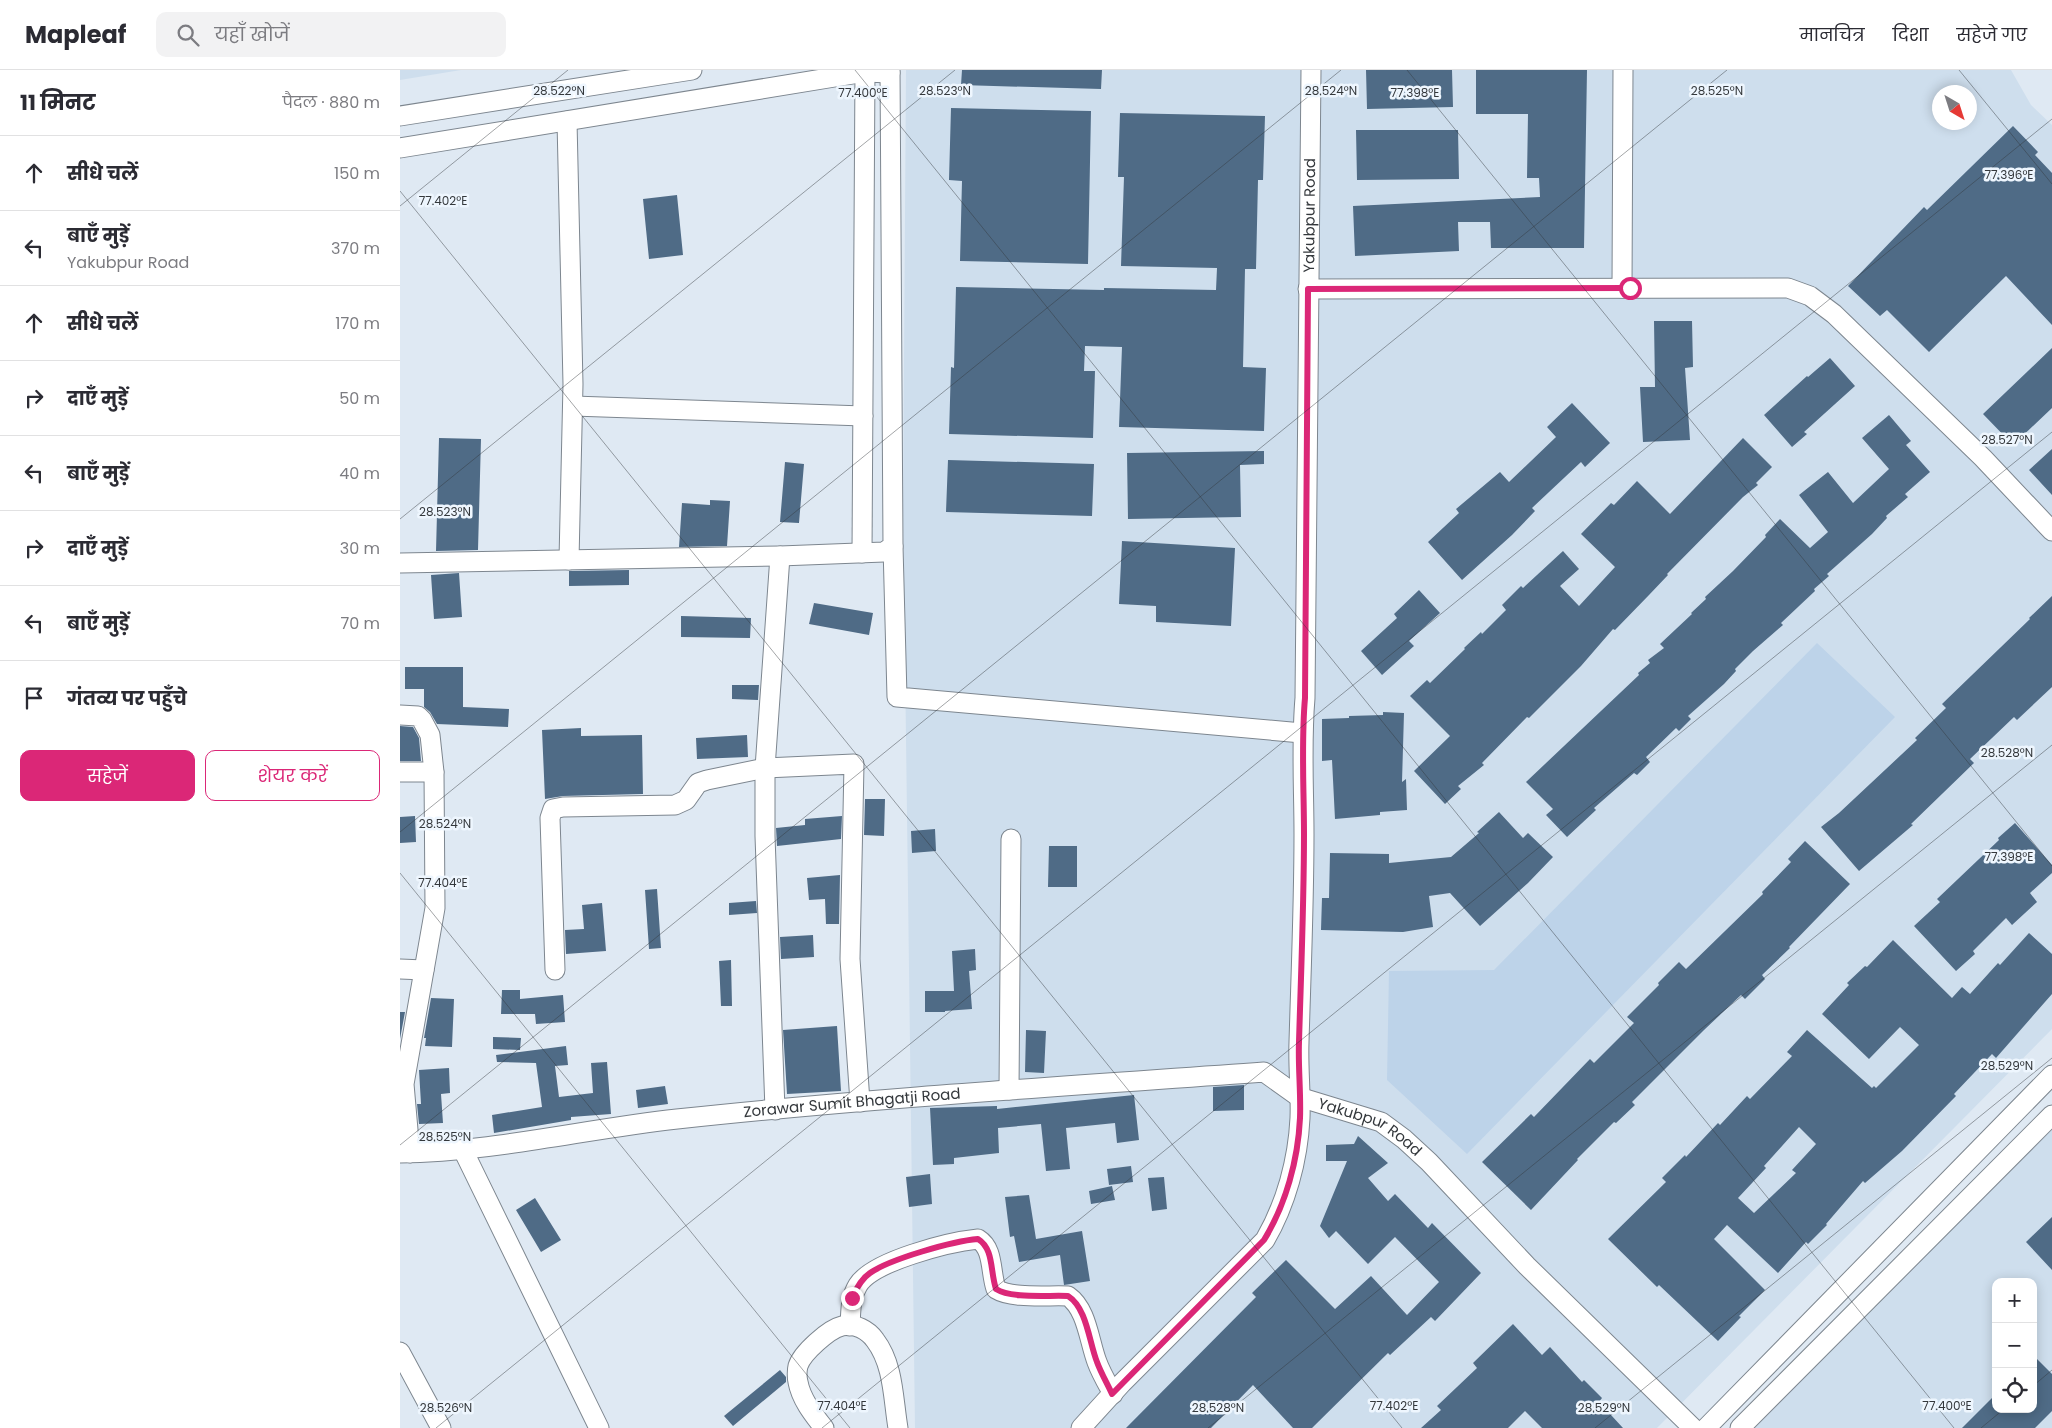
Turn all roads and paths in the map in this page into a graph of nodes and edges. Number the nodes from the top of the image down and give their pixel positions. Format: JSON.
{"nodes":[{"id":1,"x":692,"y":70,"type":"edge"},
{"id":2,"x":1311,"y":70,"type":"edge"},
{"id":3,"x":1623,"y":70,"type":"edge"},
{"id":4,"x":865,"y":71,"type":"edge"},
{"id":5,"x":890,"y":71,"type":"edge"},
{"id":6,"x":400,"y":116,"type":"edge"},
{"id":7,"x":567,"y":120,"type":"junction"},
{"id":8,"x":400,"y":148,"type":"edge"},
{"id":9,"x":1622,"y":288,"type":"junction"},
{"id":10,"x":1308,"y":289,"type":"junction"},
{"id":11,"x":573,"y":406,"type":"junction"},
{"id":12,"x":863,"y":416,"type":"junction"},
{"id":13,"x":2052,"y":531,"type":"edge"},
{"id":14,"x":893,"y":546,"type":"junction"},
{"id":15,"x":862,"y":553,"type":"junction"},
{"id":16,"x":780,"y":556,"type":"junction"},
{"id":17,"x":570,"y":560,"type":"junction"},
{"id":18,"x":400,"y":563,"type":"edge"},
{"id":19,"x":400,"y":715,"type":"edge"},
{"id":20,"x":1302,"y":733,"type":"junction"},
{"id":21,"x":765,"y":768,"type":"junction"},
{"id":22,"x":400,"y":772,"type":"edge"},
{"id":23,"x":434,"y":772,"type":"junction"},
{"id":24,"x":1011,"y":839,"type":"dead end"},
{"id":25,"x":400,"y":969,"type":"edge"},
{"id":26,"x":424,"y":970,"type":"junction"},
{"id":27,"x":555,"y":970,"type":"dead end"},
{"id":28,"x":2052,"y":1075,"type":"edge"},
{"id":29,"x":1009,"y":1090,"type":"junction"},
{"id":30,"x":1299,"y":1097,"type":"junction"},
{"id":31,"x":860,"y":1102,"type":"junction"},
{"id":32,"x":775,"y":1110,"type":"junction"},
{"id":33,"x":2052,"y":1115,"type":"edge"},
{"id":34,"x":463,"y":1150,"type":"junction"},
{"id":35,"x":405,"y":1153,"type":"edge"},
{"id":36,"x":850,"y":1326,"type":"junction"},
{"id":37,"x":400,"y":1352,"type":"edge"},
{"id":38,"x":1112,"y":1394,"type":"junction"},
{"id":39,"x":439,"y":1427,"type":"edge"},
{"id":40,"x":599,"y":1428,"type":"edge"},
{"id":41,"x":824,"y":1428,"type":"edge"},
{"id":42,"x":898,"y":1428,"type":"edge"},
{"id":43,"x":1081,"y":1428,"type":"edge"},
{"id":44,"x":1693,"y":1428,"type":"edge"},
{"id":45,"x":1706,"y":1428,"type":"edge"},
{"id":46,"x":1740,"y":1428,"type":"edge"}],
"edges":[{"from":1,"to":6,"type":"street"},
{"from":2,"to":10,"type":"street","name":"Yakubpur Road"},
{"from":3,"to":9,"type":"street"},
{"from":4,"to":5,"type":"street"},
{"from":4,"to":7,"type":"street"},
{"from":4,"to":12,"type":"street"},
{"from":5,"to":14,"type":"street"},
{"from":7,"to":8,"type":"street"},
{"from":7,"to":11,"type":"street"},
{"from":9,"to":10,"type":"street"},
{"from":9,"to":13,"type":"street"},
{"from":10,"to":20,"type":"street","name":"Yakubpur Road"},
{"from":11,"to":12,"type":"street"},
{"from":11,"to":17,"type":"street"},
{"from":12,"to":15,"type":"street"},
{"from":14,"to":15,"type":"street"},
{"from":14,"to":20,"type":"street"},
{"from":15,"to":16,"type":"street"},
{"from":16,"to":17,"type":"street"},
{"from":16,"to":21,"type":"street"},
{"from":17,"to":18,"type":"street"},
{"from":19,"to":23,"type":"street"},
{"from":20,"to":30,"type":"street","name":"Yakubpur Road"},
{"from":21,"to":27,"type":"street"},
{"from":21,"to":31,"type":"street"},
{"from":21,"to":32,"type":"street"},
{"from":22,"to":23,"type":"street"},
{"from":23,"to":26,"type":"street"},
{"from":24,"to":29,"type":"street"},
{"from":25,"to":26,"type":"street"},
{"from":26,"to":35,"type":"street"},
{"from":28,"to":45,"type":"street"},
{"from":29,"to":30,"type":"street","name":"Zorawar Sumit Bhagatji Road"},
{"from":29,"to":31,"type":"street","name":"Zorawar Sumit Bhagatji Road"},
{"from":30,"to":38,"type":"street"},
{"from":30,"to":44,"type":"street","name":"Yakubpur Road"},
{"from":31,"to":32,"type":"street","name":"Zorawar Sumit Bhagatji Road"},
{"from":32,"to":34,"type":"street","name":"Zorawar Sumit Bhagatji Road"},
{"from":33,"to":46,"type":"street"},
{"from":34,"to":35,"type":"street","name":"Zorawar Sumit Bhagatji Road"},
{"from":34,"to":40,"type":"street"},
{"from":36,"to":38,"type":"street"},
{"from":36,"to":41,"type":"street"},
{"from":36,"to":42,"type":"street"},
{"from":37,"to":39,"type":"street"},
{"from":38,"to":43,"type":"street"}]}
